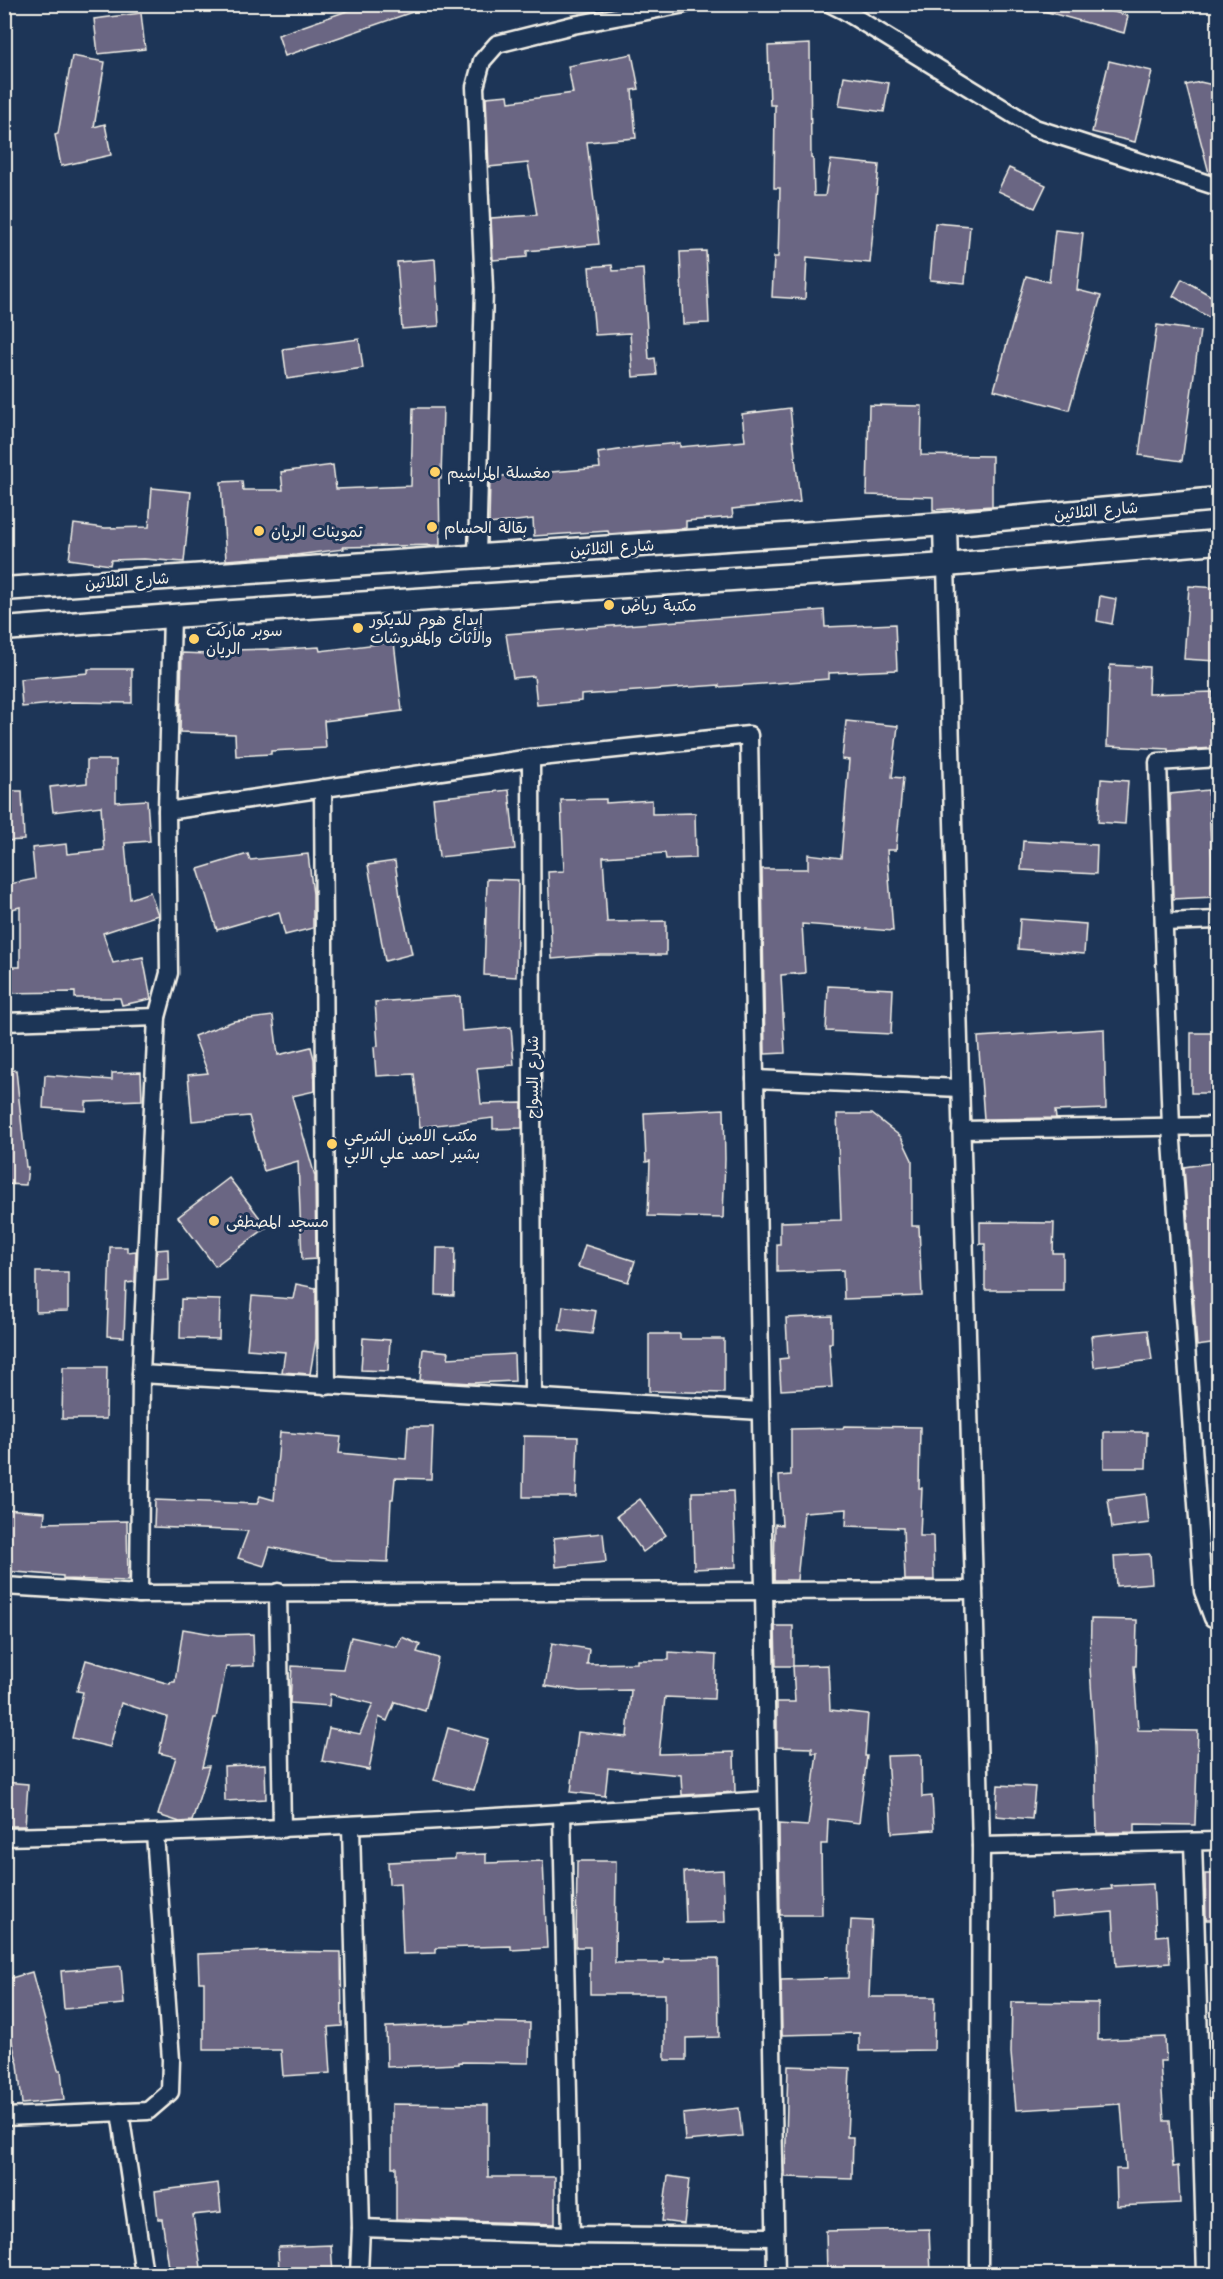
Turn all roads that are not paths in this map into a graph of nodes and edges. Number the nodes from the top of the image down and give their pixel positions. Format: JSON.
{"nodes":[{"id":1,"x":685,"y":4,"type":"edge"},
{"id":2,"x":831,"y":4,"type":"edge"},
{"id":3,"x":1218,"y":187,"type":"edge"},
{"id":4,"x":1218,"y":499,"type":"edge"},
{"id":5,"x":945,"y":524,"type":"junction"},
{"id":6,"x":1218,"y":542,"type":"edge"},
{"id":7,"x":477,"y":556,"type":"junction"},
{"id":8,"x":946,"y":565,"type":"junction"},
{"id":9,"x":4,"y":589,"type":"edge"},
{"id":10,"x":172,"y":616,"type":"junction"},
{"id":11,"x":4,"y":629,"type":"edge"},
{"id":12,"x":531,"y":758,"type":"junction"},
{"id":13,"x":1218,"y":758,"type":"edge"},
{"id":14,"x":323,"y":788,"type":"junction"},
{"id":15,"x":167,"y":811,"type":"junction"},
{"id":16,"x":1218,"y":920,"type":"edge"},
{"id":17,"x":1164,"y":922,"type":"junction"},
{"id":18,"x":157,"y":1017,"type":"junction"},
{"id":19,"x":4,"y":1022,"type":"edge"},
{"id":20,"x":754,"y":1079,"type":"junction"},
{"id":21,"x":960,"y":1088,"type":"junction"},
{"id":22,"x":1218,"y":1126,"type":"edge"},
{"id":23,"x":1171,"y":1127,"type":"junction"},
{"id":24,"x":961,"y":1130,"type":"junction"},
{"id":25,"x":141,"y":1374,"type":"junction"},
{"id":26,"x":327,"y":1386,"type":"junction"},
{"id":27,"x":533,"y":1397,"type":"junction"},
{"id":28,"x":760,"y":1411,"type":"junction"},
{"id":29,"x":4,"y":1586,"type":"edge"},
{"id":30,"x":974,"y":1590,"type":"junction"},
{"id":31,"x":278,"y":1592,"type":"junction"},
{"id":32,"x":764,"y":1592,"type":"junction"},
{"id":33,"x":139,"y":1594,"type":"junction"},
{"id":34,"x":1218,"y":1620,"type":"edge"},
{"id":35,"x":767,"y":1800,"type":"junction"},
{"id":36,"x":562,"y":1814,"type":"junction"},
{"id":37,"x":351,"y":1826,"type":"junction"},
{"id":38,"x":282,"y":1828,"type":"junction"},
{"id":39,"x":155,"y":1834,"type":"junction"},
{"id":40,"x":4,"y":1837,"type":"edge"},
{"id":41,"x":1218,"y":1841,"type":"edge"},
{"id":42,"x":1193,"y":1842,"type":"junction"},
{"id":43,"x":981,"y":1846,"type":"junction"},
{"id":44,"x":120,"y":2112,"type":"junction"},
{"id":45,"x":4,"y":2117,"type":"edge"},
{"id":46,"x":361,"y":2228,"type":"junction"},
{"id":47,"x":571,"y":2235,"type":"junction"},
{"id":48,"x":775,"y":2237,"type":"junction"},
{"id":49,"x":144,"y":2274,"type":"edge"},
{"id":50,"x":359,"y":2274,"type":"edge"},
{"id":51,"x":776,"y":2274,"type":"edge"},
{"id":52,"x":979,"y":2274,"type":"edge"},
{"id":53,"x":1206,"y":2274,"type":"edge"}],
"edges":[{"from":1,"to":7,"type":"street"},
{"from":2,"to":3,"type":"street"},
{"from":4,"to":5,"type":"street","name":"شارع الثلاثين"},
{"from":5,"to":7,"type":"street","name":"شارع الثلاثين"},
{"from":5,"to":8,"type":"street"},
{"from":6,"to":8,"type":"street"},
{"from":7,"to":9,"type":"street","name":"شارع الثلاثين"},
{"from":8,"to":10,"type":"street"},
{"from":8,"to":21,"type":"street"},
{"from":10,"to":11,"type":"street"},
{"from":10,"to":15,"type":"street"},
{"from":12,"to":14,"type":"street"},
{"from":12,"to":20,"type":"street"},
{"from":12,"to":27,"type":"street","name":"شارع السواح"},
{"from":13,"to":17,"type":"street"},
{"from":14,"to":15,"type":"street"},
{"from":14,"to":26,"type":"street"},
{"from":15,"to":18,"type":"street"},
{"from":16,"to":17,"type":"street"},
{"from":17,"to":23,"type":"street"},
{"from":18,"to":19,"type":"street"},
{"from":18,"to":25,"type":"street"},
{"from":20,"to":21,"type":"street"},
{"from":20,"to":28,"type":"street"},
{"from":21,"to":24,"type":"street"},
{"from":22,"to":23,"type":"street"},
{"from":23,"to":24,"type":"street"},
{"from":23,"to":34,"type":"street"},
{"from":24,"to":30,"type":"street"},
{"from":25,"to":26,"type":"street"},
{"from":25,"to":33,"type":"street"},
{"from":26,"to":27,"type":"street"},
{"from":27,"to":28,"type":"street"},
{"from":28,"to":32,"type":"street"},
{"from":29,"to":33,"type":"street"},
{"from":30,"to":32,"type":"street"},
{"from":30,"to":43,"type":"street"},
{"from":31,"to":32,"type":"street"},
{"from":31,"to":33,"type":"street"},
{"from":31,"to":38,"type":"street"},
{"from":32,"to":35,"type":"street"},
{"from":35,"to":36,"type":"street"},
{"from":35,"to":48,"type":"street"},
{"from":36,"to":37,"type":"street"},
{"from":36,"to":47,"type":"street"},
{"from":37,"to":38,"type":"street"},
{"from":37,"to":46,"type":"street"},
{"from":38,"to":39,"type":"street"},
{"from":39,"to":40,"type":"street"},
{"from":39,"to":44,"type":"street"},
{"from":41,"to":42,"type":"street"},
{"from":42,"to":43,"type":"street"},
{"from":42,"to":53,"type":"street"},
{"from":43,"to":52,"type":"street"},
{"from":44,"to":45,"type":"street"},
{"from":44,"to":49,"type":"street"},
{"from":46,"to":47,"type":"street"},
{"from":46,"to":50,"type":"street"},
{"from":47,"to":48,"type":"street"},
{"from":48,"to":51,"type":"street"}]}
